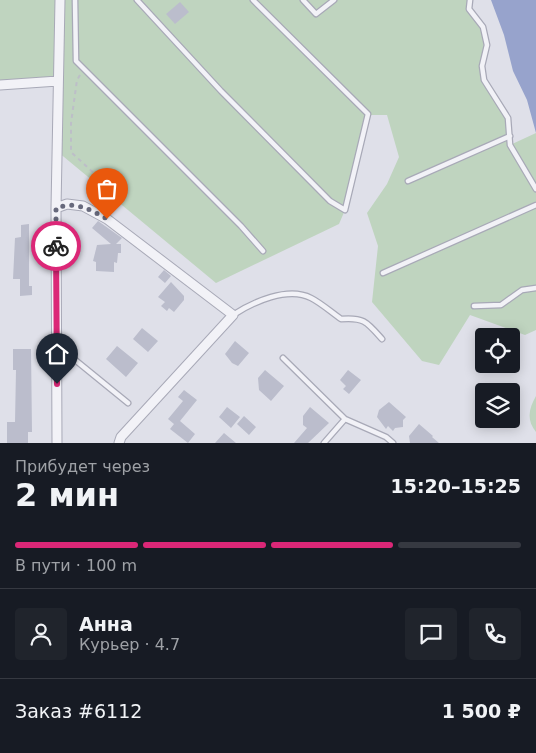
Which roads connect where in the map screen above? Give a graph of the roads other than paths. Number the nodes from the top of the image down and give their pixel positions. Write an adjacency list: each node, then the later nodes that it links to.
1 (60, 0): 8 (street)
2 (75, 0): 15 (lane)
3 (137, 0): 4 (lane)
4 (253, 0)
5 (303, 0): 6 (lane)
6 (334, 0)
7 (470, 0): 10 (lane)
8 (58, 80): 9 (street); 14 (street)
9 (0, 84)
10 (510, 136): 11 (lane); 12 (lane)
11 (408, 181)
12 (536, 190)
13 (536, 206): 16 (lane)
14 (56, 208): 19 (street); 21 (street)
15 (263, 251)
16 (383, 273)
17 (536, 288): 18 (lane)
18 (474, 306)
19 (233, 315): 20 (lane); 26 (street)
20 (382, 339)
21 (56, 346): 23 (lane); 25 (street)
22 (283, 358): 24 (lane)
23 (128, 403)
24 (345, 420): 27 (lane); 28 (lane)
25 (57, 443)
26 (119, 443)
27 (324, 443)
28 (393, 443)

